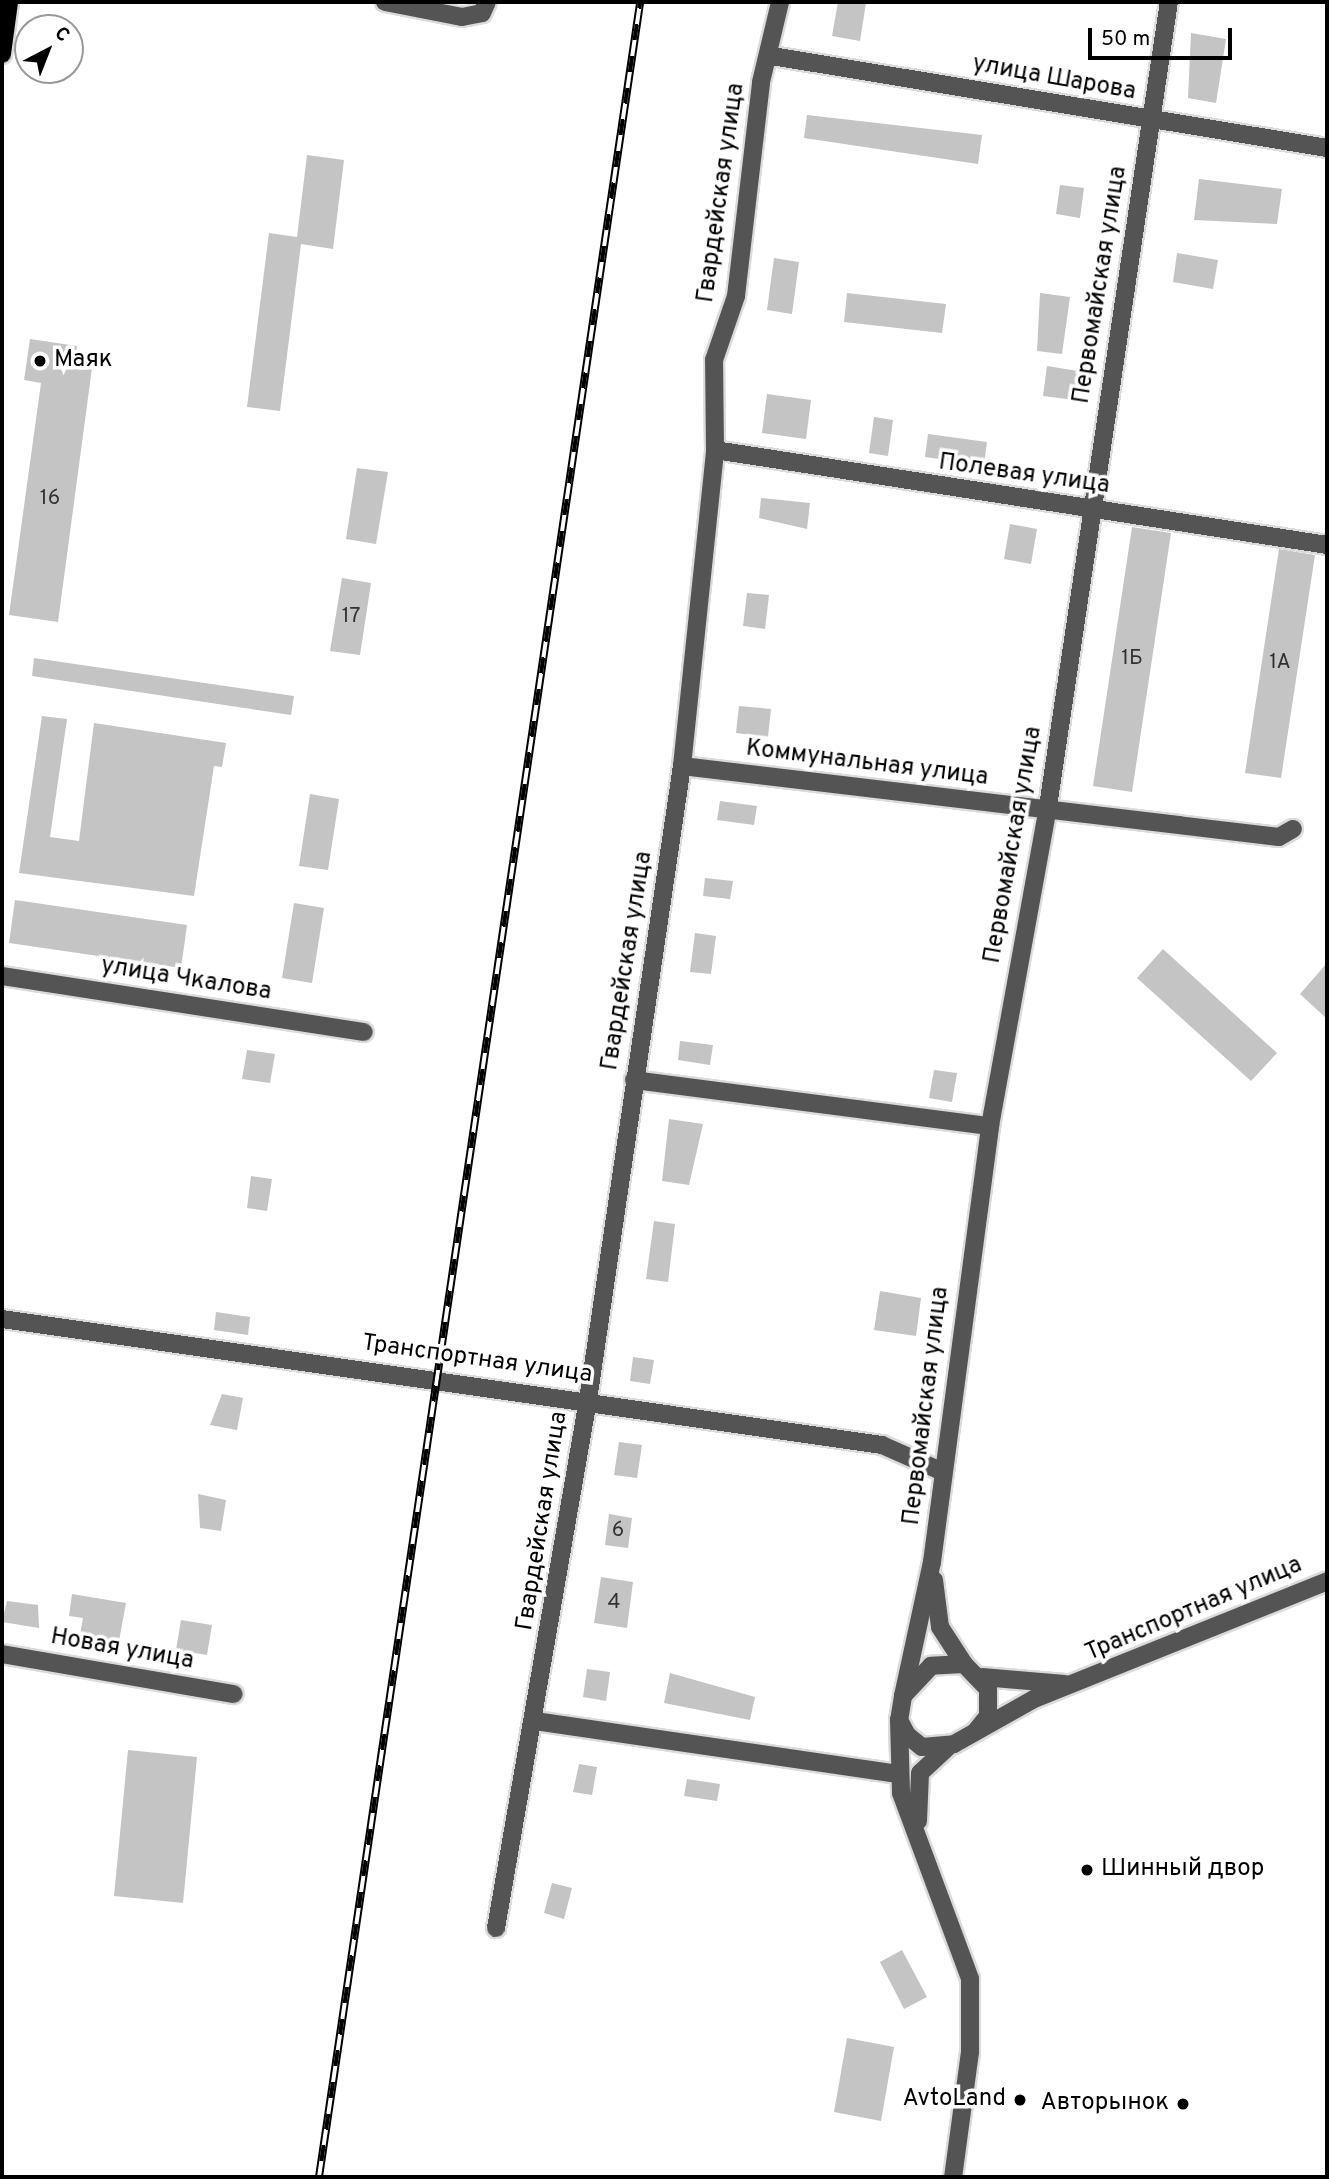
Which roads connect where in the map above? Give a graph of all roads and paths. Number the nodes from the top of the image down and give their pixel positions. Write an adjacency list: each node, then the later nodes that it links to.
1 (9, 2): 6 (main road)
2 (385, 2): 5 (street)
3 (780, 2): 7 (street, Гвардейская улица)
4 (1169, 2): 8 (street, Первомайская улица)
5 (484, 8)
6 (2, 54)
7 (772, 56): 8 (street, улица Шарова); 10 (street, Гвардейская улица)
8 (1151, 121): 9 (street, улица Шарова); 11 (street, Первомайская улица)
9 (1327, 149)
10 (715, 450): 11 (street, Полевая улица); 13 (street, Гвардейская улица)
11 (1092, 510): 12 (street, Полевая улица); 14 (street, Первомайская улица)
12 (1327, 545)
13 (682, 766): 14 (street, Коммунальная улица); 18 (street, Гвардейская улица)
14 (1046, 813): 15 (street, Коммунальная улица); 19 (street, Первомайская улица)
15 (1293, 829)
16 (2, 976): 17 (street, улица Чкалова)
17 (363, 1032)
18 (634, 1080): 19 (street); 21 (street, Гвардейская улица)
19 (990, 1126): 22 (street, Первомайская улица)
20 (2, 1319): 21 (street, Транспортная улица)
21 (588, 1400): 22 (street, Транспортная улица); 32 (street, Гвардейская улица)
22 (941, 1471): 23 (street, Первомайская улица)
23 (932, 1562): 26 (street); 30 (street, Первомайская улица)
24 (1327, 1581): 28 (street, Транспортная улица)
25 (2, 1654): 29 (street, Новая улица)
26 (964, 1664): 27 (street); 30 (street)
27 (982, 1677): 28 (street); 33 (street)
28 (1079, 1684): 33 (street, Транспортная улица)
29 (234, 1694)
30 (903, 1696): 31 (street)
31 (899, 1720): 34 (street); 35 (street)
32 (535, 1721): 35 (street); 37 (street, Гвардейская улица)
33 (976, 1731): 34 (street)
34 (954, 1744): 36 (street)
35 (898, 1774): 36 (street)
36 (929, 1861): 38 (street)
37 (496, 1928)
38 (953, 2177)

